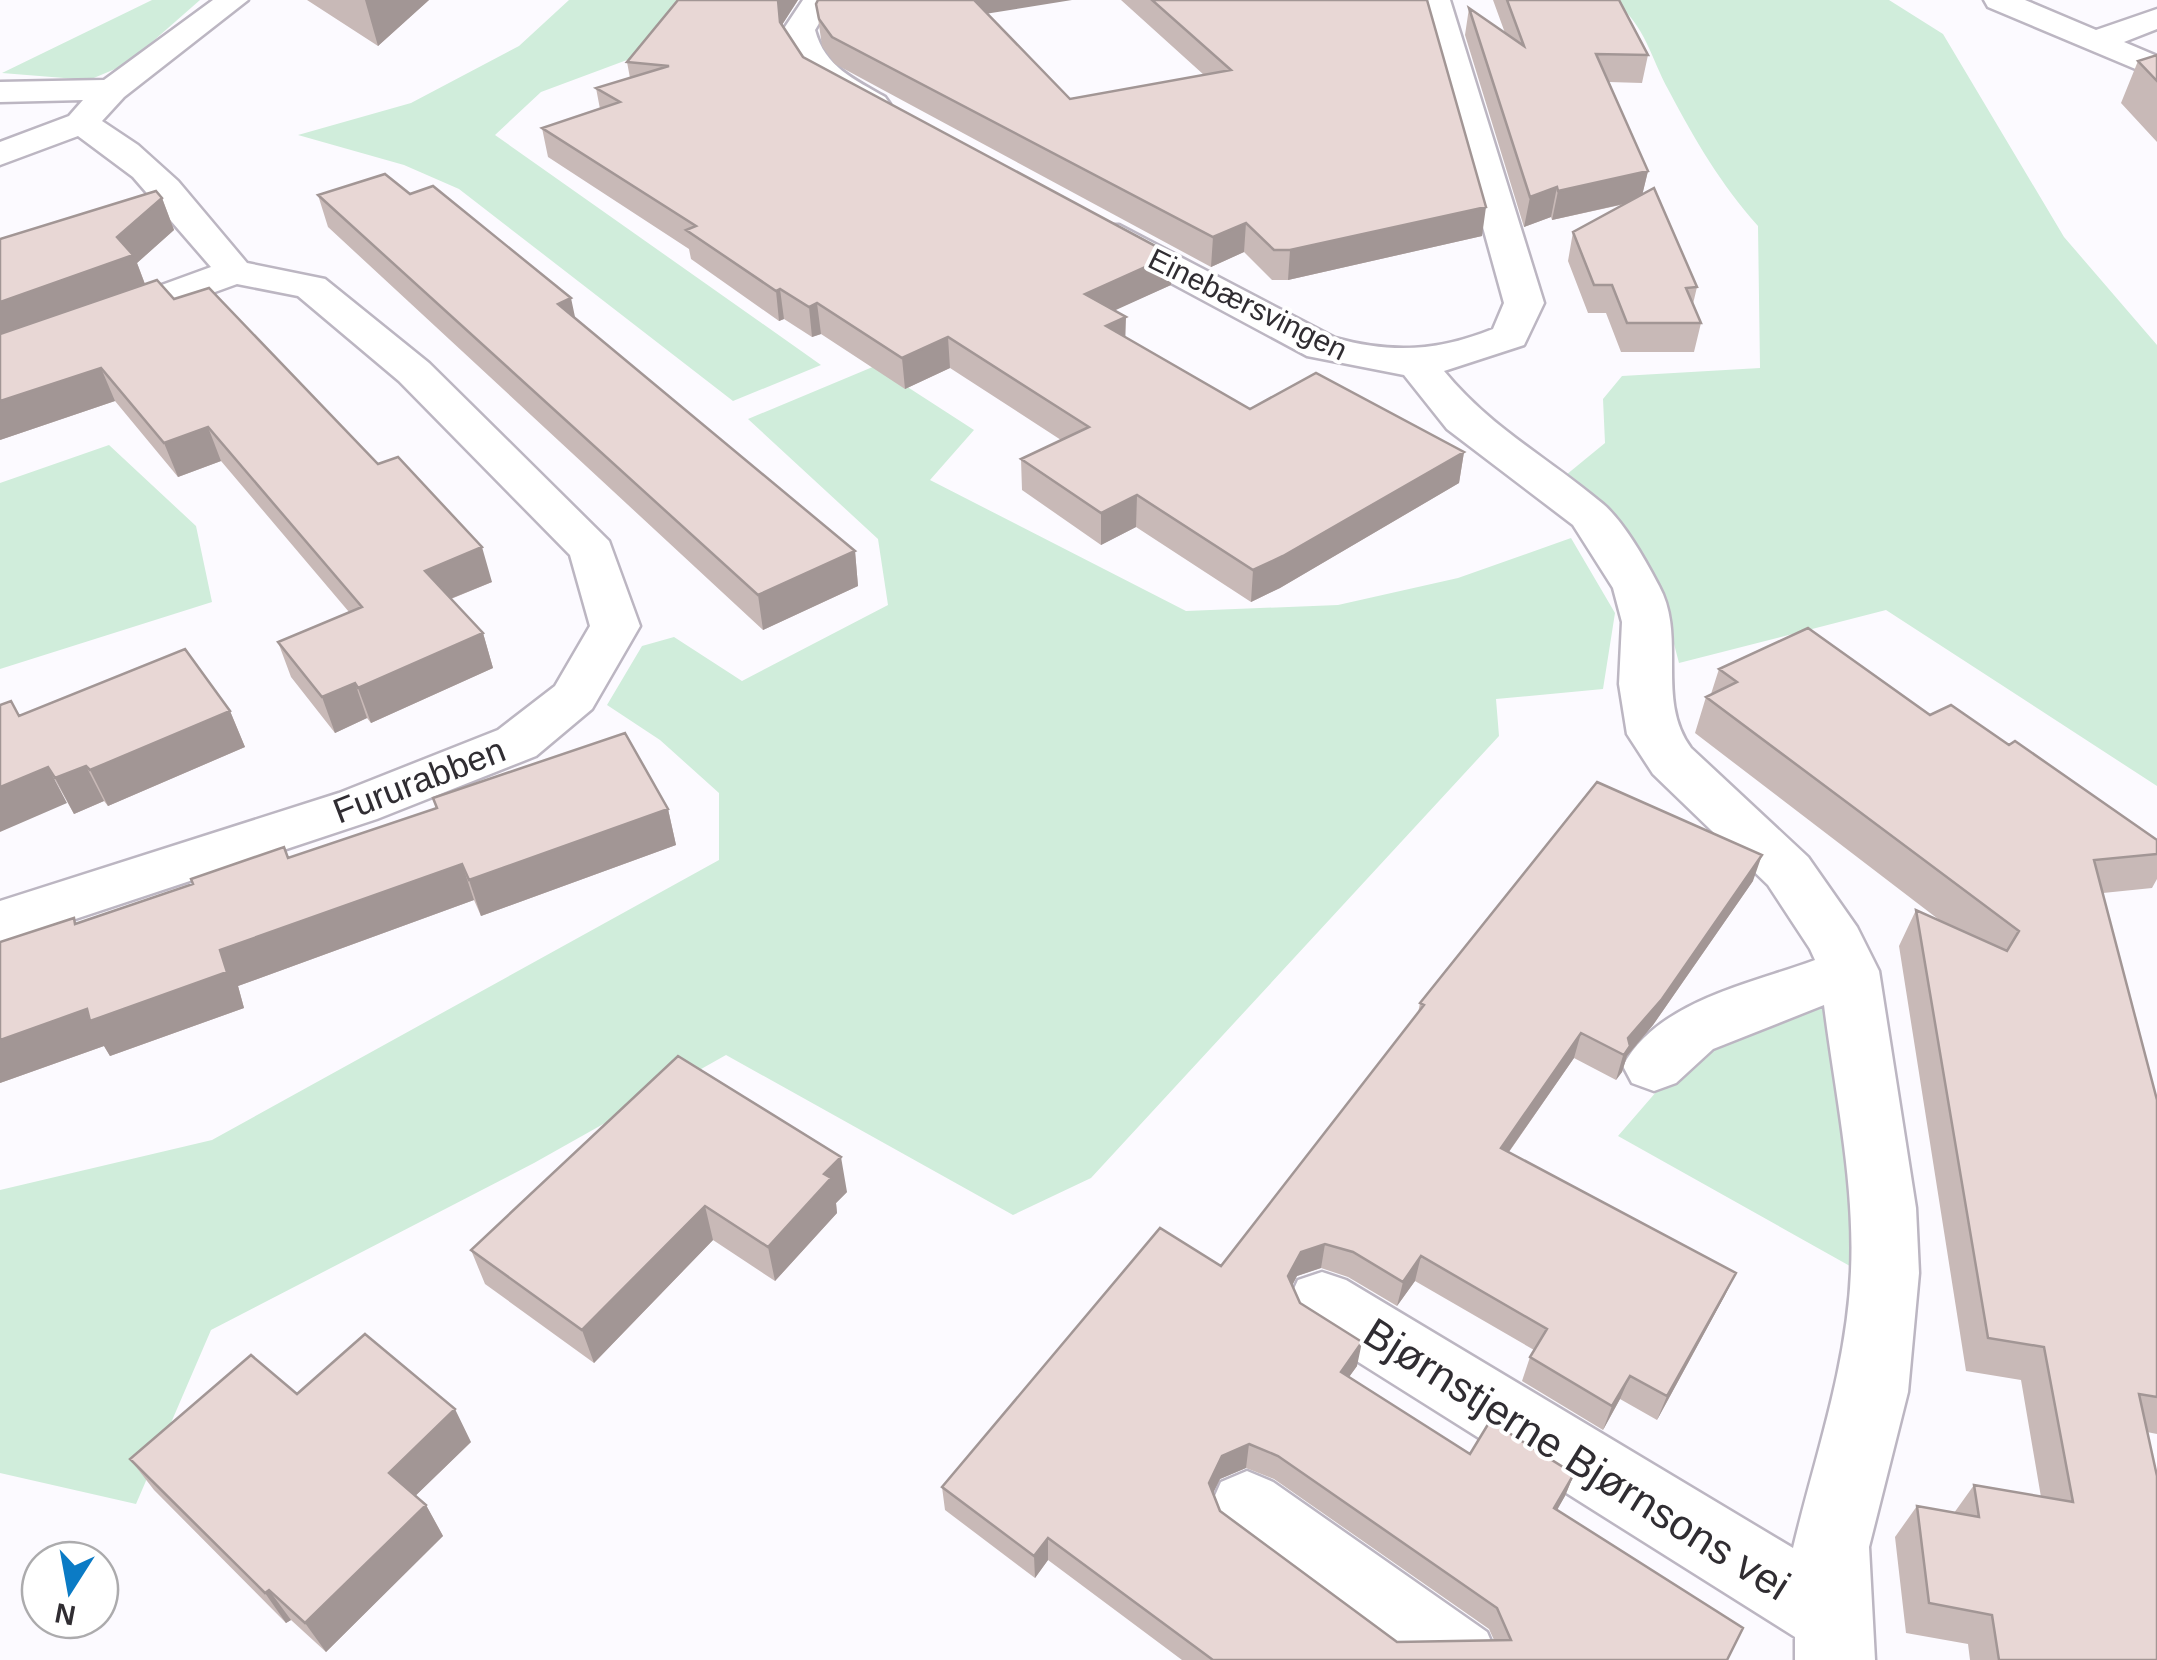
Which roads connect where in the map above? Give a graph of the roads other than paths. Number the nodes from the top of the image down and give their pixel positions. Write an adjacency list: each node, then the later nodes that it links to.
1 (233, 0): 8 (street)
2 (818, 0): 10 (street)
3 (1435, 0): 16 (street, Einebærsvingen)
4 (2007, 1): 6 (street)
5 (2155, 21): 6 (street)
6 (2095, 42): 7 (street)
7 (2157, 68)
8 (112, 90): 9 (street); 11 (street)
9 (0, 92)
10 (906, 122)
11 (82, 123): 12 (street); 14 (street)
12 (0, 154)
13 (1077, 216): 16 (street, Einebærsvingen)
14 (234, 272): 15 (street); 17 (street, Fururabben)
15 (0, 358)
16 (1416, 365): 18 (street, Bjørnstjerne Bjørnsons vei)
17 (0, 924)
18 (1849, 970): 19 (street); 22 (street, Bjørnstjerne Bjørnsons vei)
19 (1654, 1066)
20 (1322, 1302): 22 (street, Bjørnstjerne Bjørnsons vei)
21 (1247, 1507): 23 (street)
22 (1833, 1638)
23 (1459, 1660)

